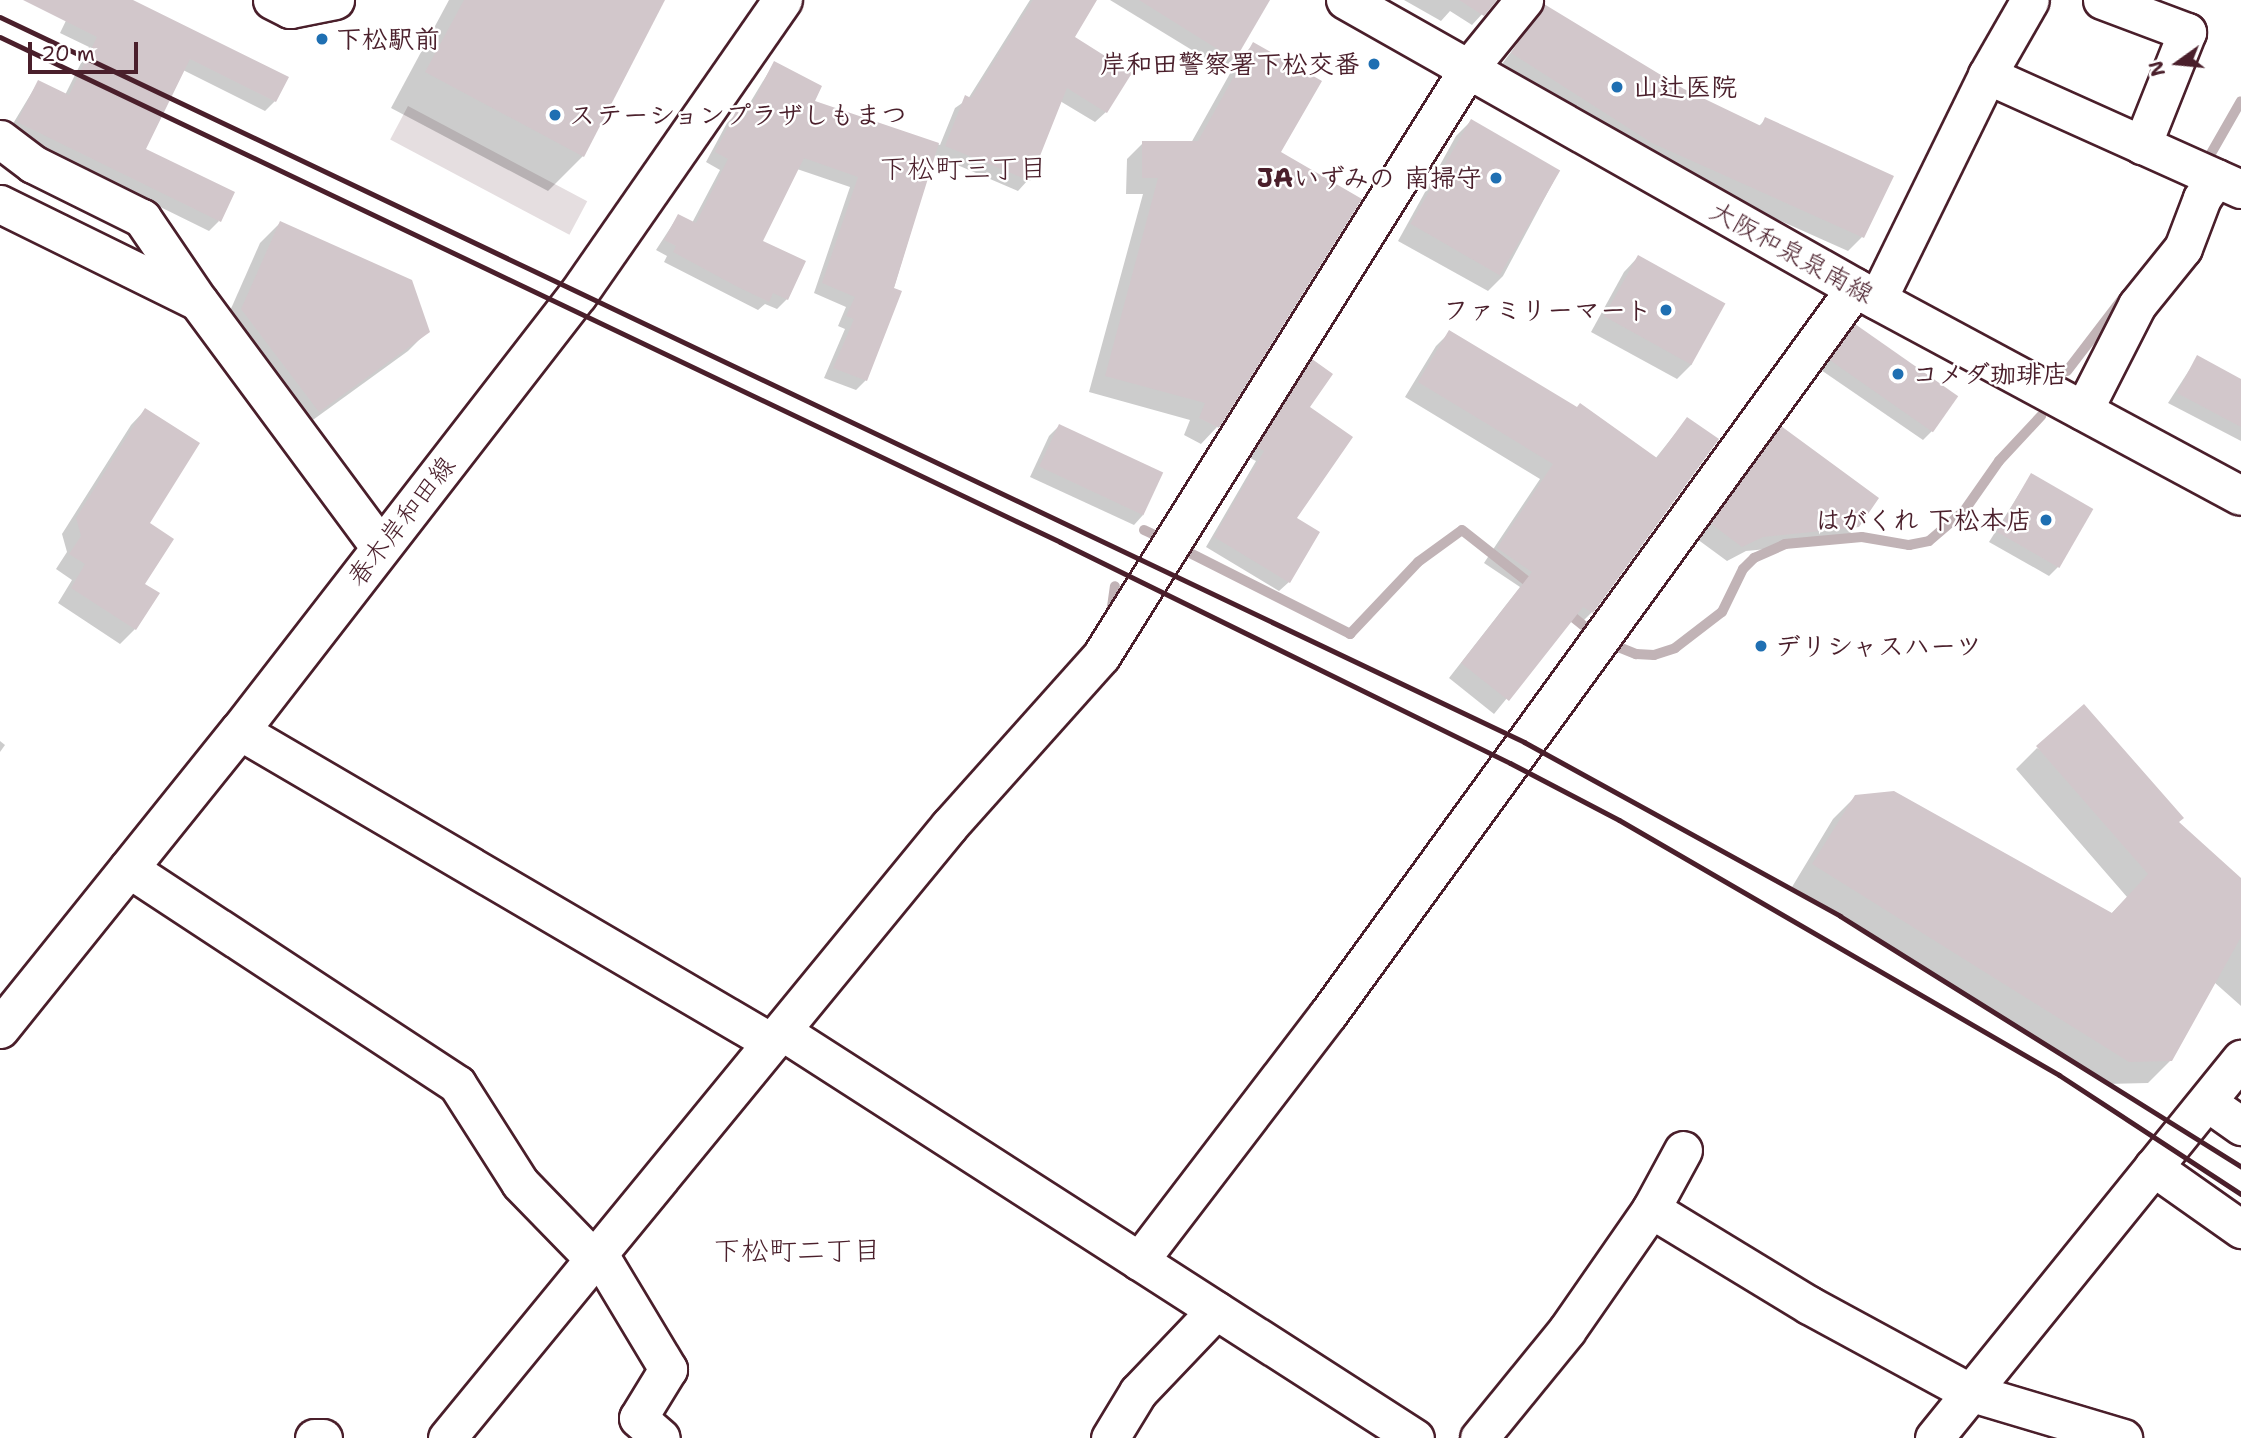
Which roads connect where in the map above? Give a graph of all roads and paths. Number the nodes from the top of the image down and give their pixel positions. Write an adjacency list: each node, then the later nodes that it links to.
1 (272, 0): 2 (street)
2 (335, 0)
3 (783, 0): 21 (main road, 春木岸和田線)
4 (1346, 0): 8 (main road, 大阪和泉泉南線)
5 (1524, 0): 8 (street)
6 (2030, 0): 9 (street)
7 (2102, 0): 11 (street)
8 (1468, 69): 17 (main road, 大阪和泉泉南線); 25 (street)
9 (1987, 75): 11 (street); 17 (street)
10 (0, 139): 12 (street)
11 (2142, 145): 13 (street)
12 (33, 164): 14 (street); 15 (street)
13 (2229, 183): 19 (street)
14 (4, 206): 16 (street)
15 (142, 218): 16 (street); 18 (street)
16 (118, 261): 18 (street)
17 (1866, 294): 19 (main road, 大阪和泉泉南線); 34 (street)
18 (199, 302): 21 (main road)
19 (2082, 411): 20 (main road, 大阪和泉泉南線)
20 (2241, 496)
21 (380, 547): 22 (main road, 春木岸和田線)
22 (240, 731): 23 (main road, 春木岸和田線); 25 (street)
23 (128, 868): 24 (main road, 春木岸和田線); 33 (street)
24 (0, 1029)
25 (777, 1037): 33 (street); 34 (street)
26 (2241, 1059): 27 (street)
27 (2207, 1102): 28 (street); 30 (street)
28 (2241, 1126)
29 (1682, 1150): 31 (street)
30 (2153, 1167): 32 (street); 36 (street)
31 (1650, 1209): 36 (street); 43 (street)
32 (2241, 1229)
33 (594, 1254): 39 (street); 40 (street)
34 (1139, 1261): 35 (street)
35 (1216, 1310): 41 (street); 42 (street)
36 (1969, 1392): 44 (street); 45 (street)
37 (314, 1438): 38 (street)
38 (323, 1438)
39 (447, 1438)
40 (660, 1438)
41 (1110, 1438)
42 (1415, 1438)
43 (1479, 1438)
44 (1934, 1438)
45 (2123, 1438)

